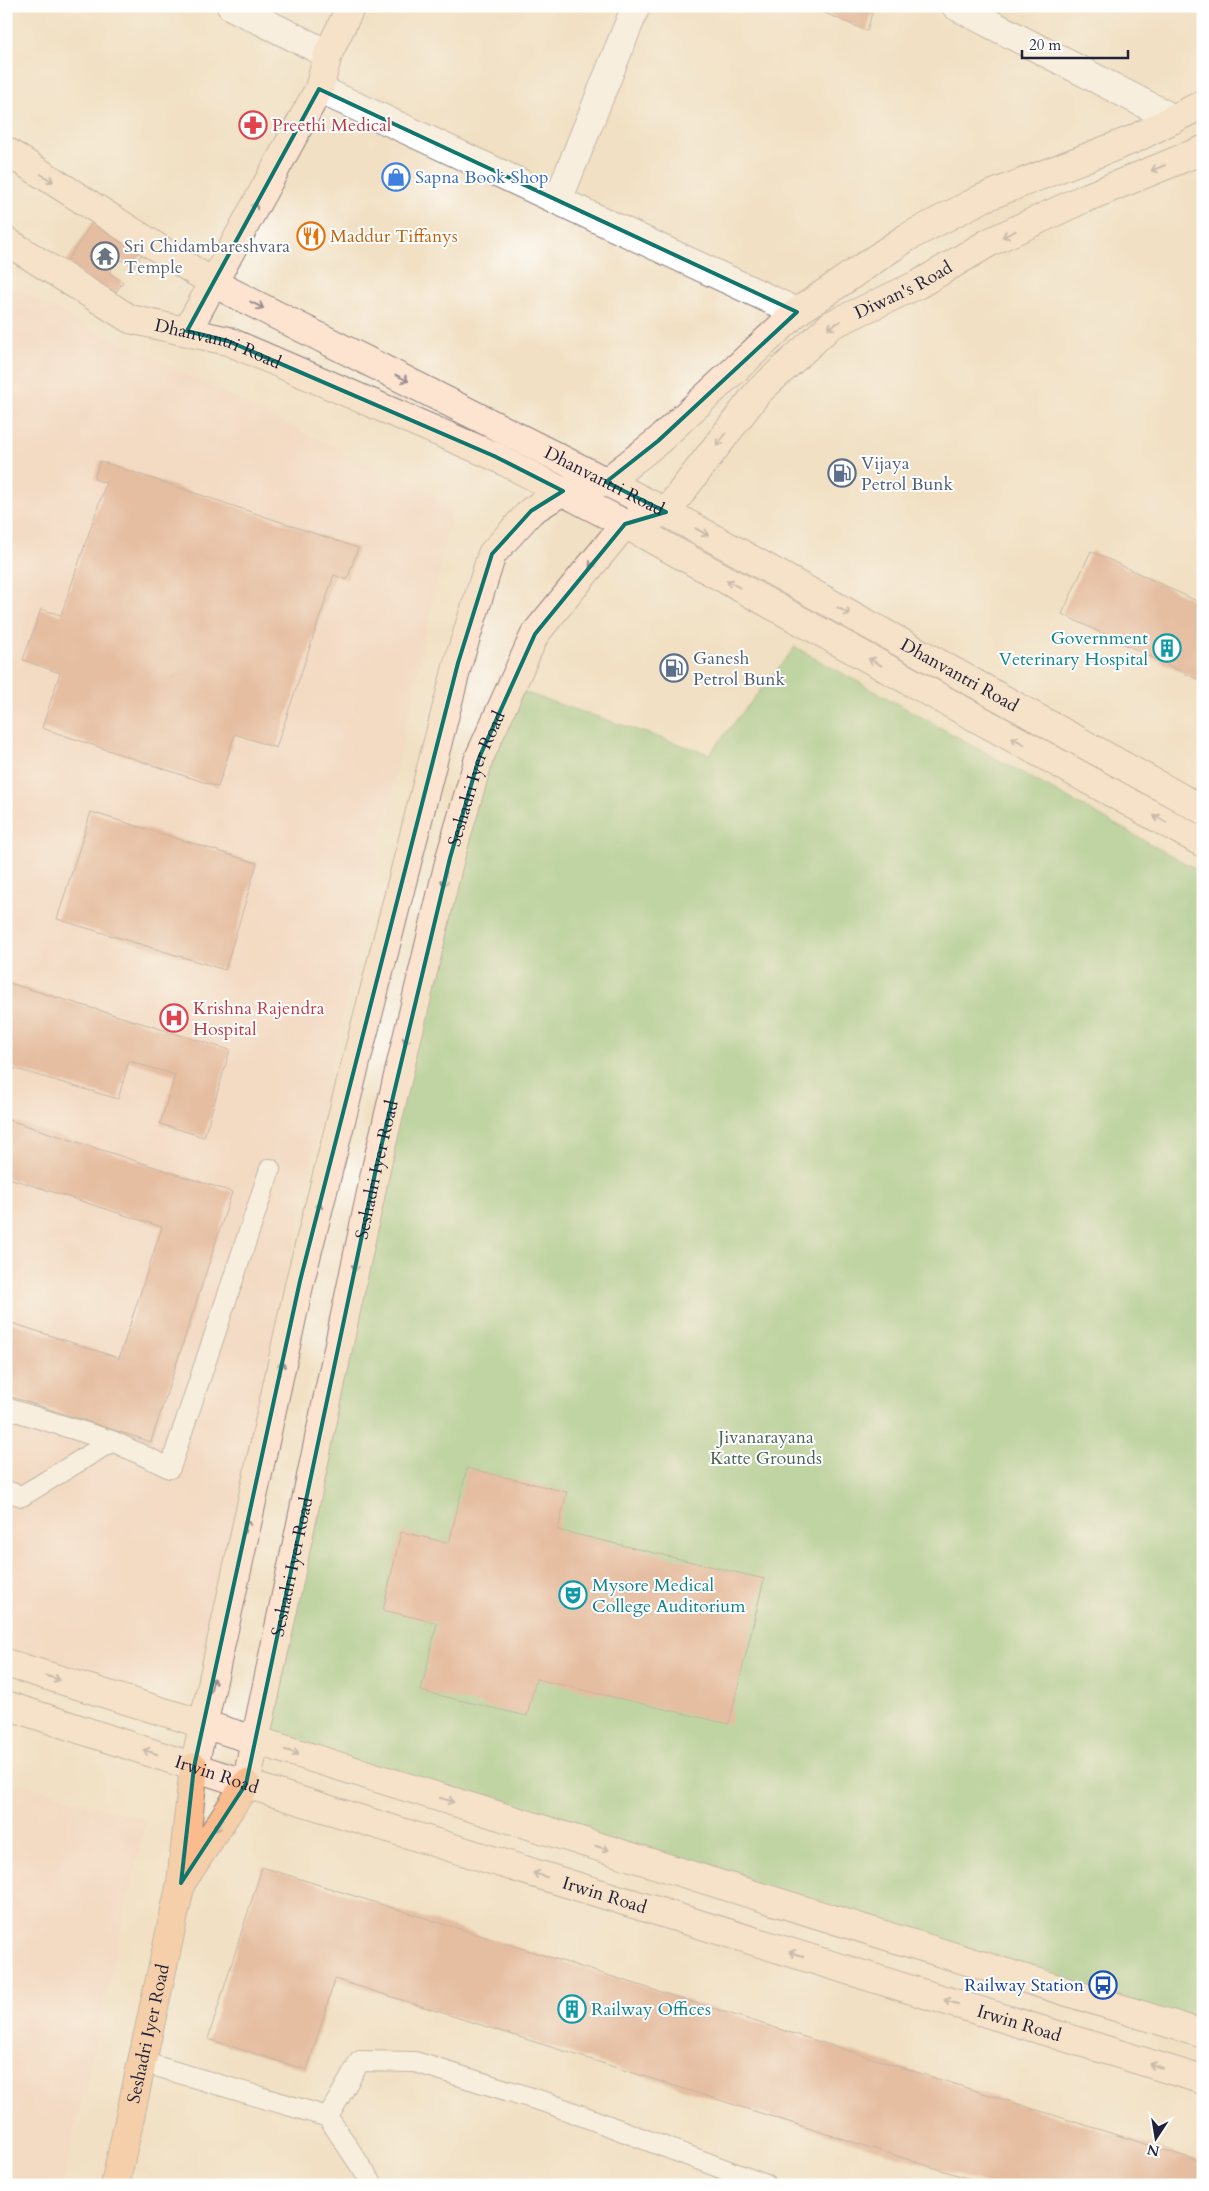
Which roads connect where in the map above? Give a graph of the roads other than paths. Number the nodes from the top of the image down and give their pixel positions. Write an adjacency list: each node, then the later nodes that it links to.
1 (231, 6): 5 (street)
2 (351, 6): 5 (street)
3 (636, 6): 11 (street)
4 (956, 6): 8 (street)
5 (328, 54): 6 (street)
6 (319, 89): 11 (street); 13 (street, one-way to 6)
7 (1203, 104): 8 (street)
8 (1174, 119): 14 (street)
9 (1203, 150): 18 (street, Diwan's Road, one-way to 18)
10 (6, 151): 13 (street, Dhanvantri Road, one-way to 13)
11 (558, 200): 14 (street)
12 (6, 241): 15 (street, Dhanvantri Road)
13 (213, 283): 15 (street); 16 (street, Dhanvantri Road, one-way to 16)
14 (796, 312): 16 (street)
15 (187, 331): 17 (street, Dhanvantri Road)
16 (606, 482): 17 (street); 18 (street, Dhanvantri Road)
17 (563, 491): 19 (street, Dhanvantri Road); 28 (street, one-way to 17)
18 (666, 512): 19 (street); 20 (street, Dhanvantri Road, one-way to 20)
19 (625, 524): 21 (street, Dhanvantri Road, one-way to 19); 29 (street, Seshadri Iyer Road, one-way to 29)
20 (1203, 810)
21 (1203, 843)
22 (270, 1168): 24 (lane)
23 (6, 1408): 24 (lane)
24 (112, 1441): 25 (lane)
25 (6, 1491)
26 (6, 1663): 28 (street, one-way to 28)
27 (6, 1705): 30 (street, Irwin Road, one-way to 27)
28 (204, 1725): 29 (street); 30 (street)
29 (255, 1740): 31 (street, Seshadri Iyer Road); 33 (street, one-way to 33)
30 (194, 1767): 31 (street, Irwin Road); 32 (main road, Seshadri Iyer Road)
31 (246, 1784): 32 (main road, Seshadri Iyer Road, one-way to 32); 35 (street, Irwin Road, one-way to 31)
32 (181, 1883): 34 (main road, Seshadri Iyer Road)
33 (1203, 2034)
34 (142, 2062): 36 (lane); 37 (main road, Seshadri Iyer Road)
35 (1203, 2080)
36 (328, 2117): 38 (lane); 39 (lane)
37 (115, 2185)
38 (373, 2185)
39 (766, 2185)

